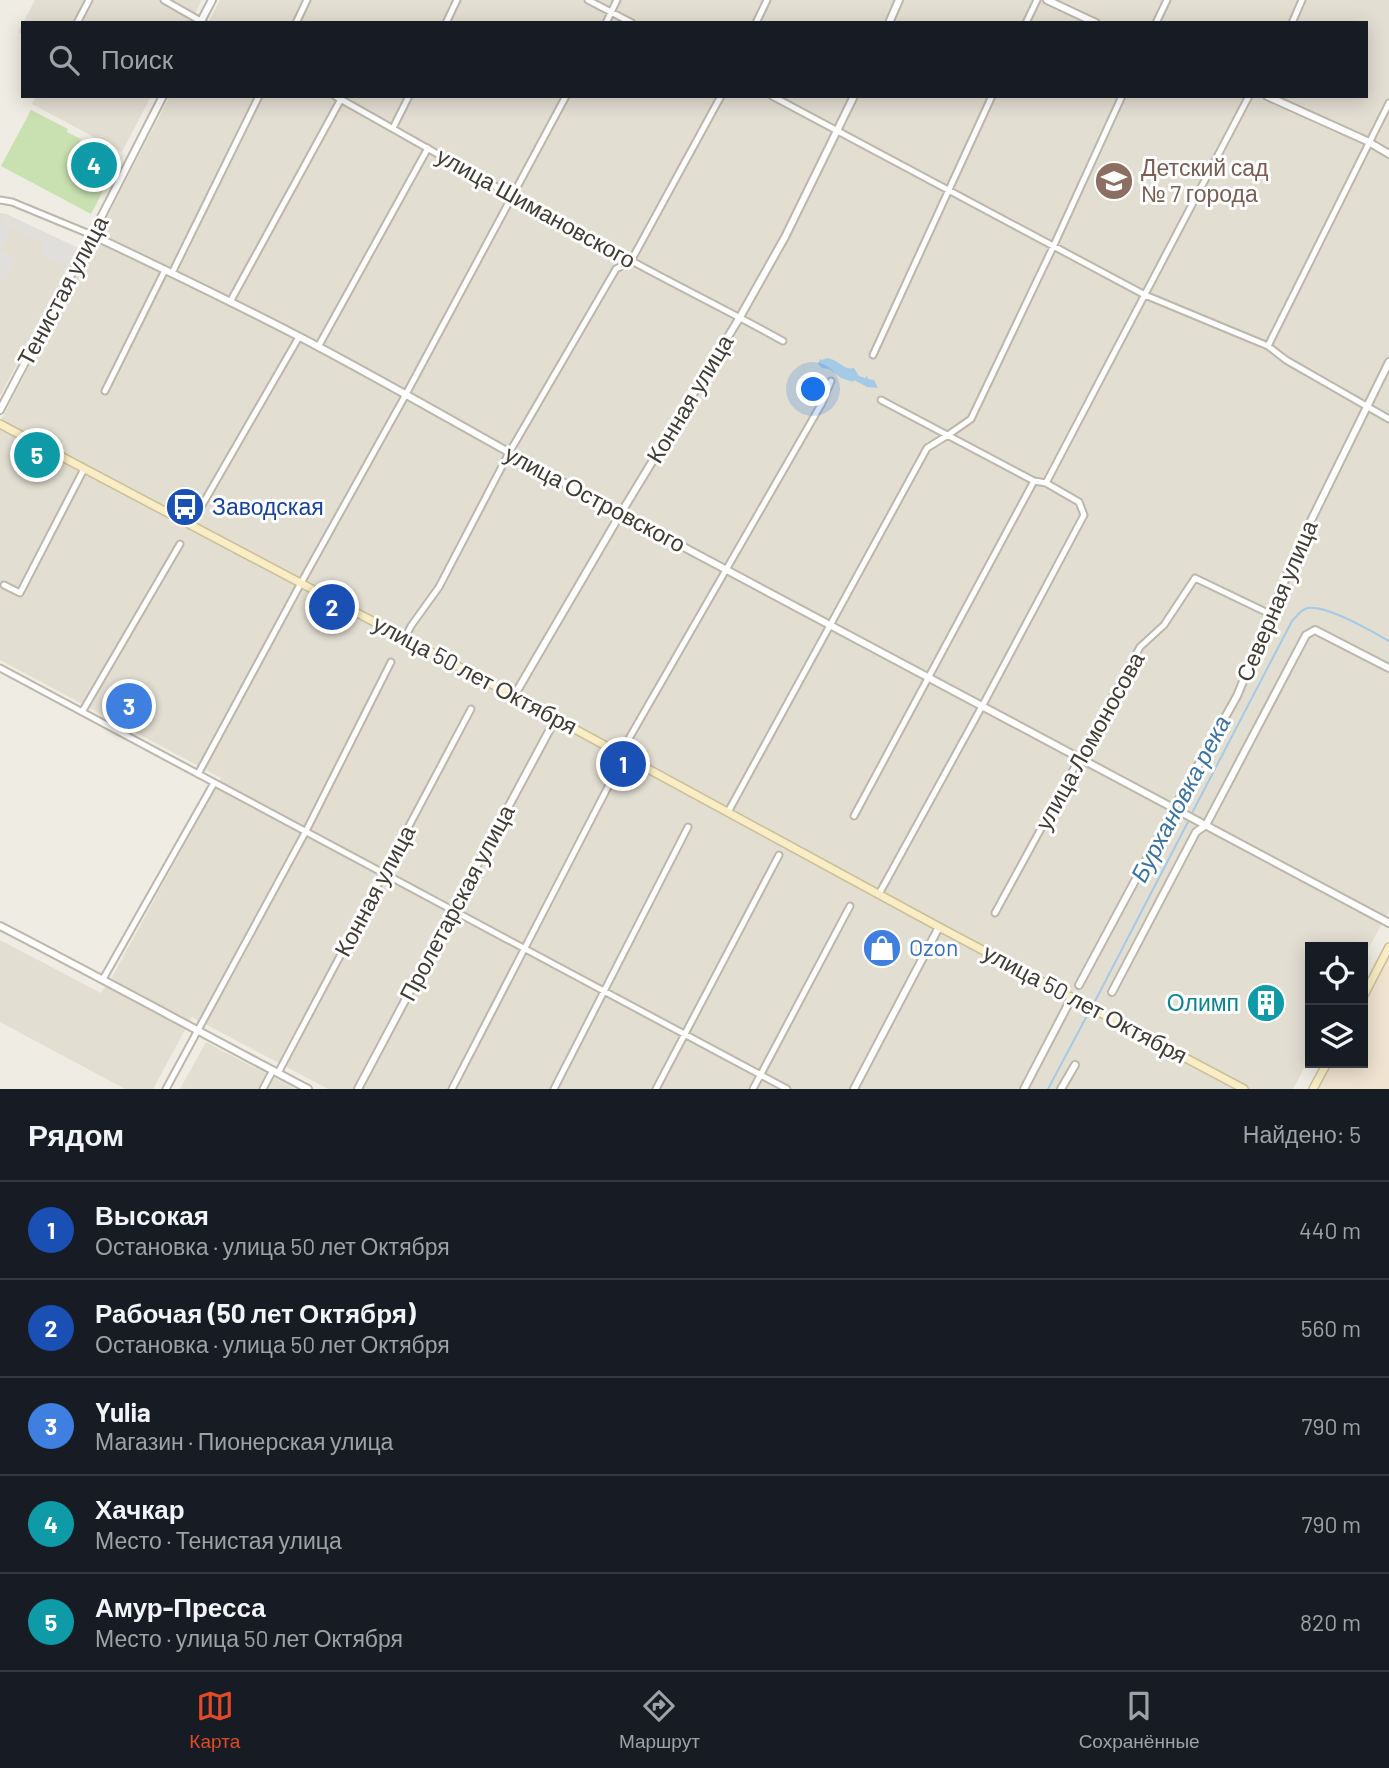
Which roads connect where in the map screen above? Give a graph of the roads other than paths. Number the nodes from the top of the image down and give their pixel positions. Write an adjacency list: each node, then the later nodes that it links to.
1 (89, 0): 15 (street)
2 (164, 0): 16 (street)
3 (212, 0): 17 (street)
4 (307, 0): 18 (street)
5 (457, 0): 19 (street)
6 (588, 0): 14 (street)
7 (617, 0): 14 (street)
8 (767, 0): 22 (street)
9 (900, 0): 23 (street)
10 (1037, 0): 24 (street)
11 (1047, 0): 25 (street)
12 (1167, 0): 26 (street)
13 (1302, 0): 27 (street)
14 (611, 12): 20 (street); 21 (street)
15 (78, 21)
16 (200, 21)
17 (202, 21)
18 (297, 21)
19 (447, 21)
20 (607, 21)
21 (628, 21)
22 (757, 21)
23 (890, 21)
24 (1027, 21)
25 (1092, 21)
26 (1158, 21)
27 (1293, 21)
28 (162, 98): 49 (street, Тенистая улица)
29 (258, 98): 52 (street)
30 (338, 98): 41 (street, улица Шимановского); 54 (street)
31 (408, 98): 41 (street)
32 (565, 98): 47 (street)
33 (720, 98): 51 (street)
34 (776, 98): 42 (street)
35 (853, 98): 42 (street, Конная улица)
36 (991, 98): 46 (street)
37 (1121, 98): 50 (street)
38 (1248, 98): 53 (street)
39 (1271, 98): 43 (street)
40 (1389, 103): 43 (street)
41 (393, 128): 44 (street, улица Шимановского)
42 (838, 131): 46 (street); 55 (street, Конная улица)
43 (1368, 142): 45 (street); 58 (street)
44 (428, 148): 47 (street, улица Шимановского); 59 (street)
45 (1389, 154)
46 (949, 189): 50 (street); 60 (street)
47 (512, 197): 51 (street, улица Шимановского); 64 (street)
48 (0, 200): 49 (street, улица Островского)
49 (92, 235): 52 (street, улица Островского); 67 (street, Тенистая улица)
50 (1054, 245): 53 (street); 70 (street)
51 (631, 261): 55 (street, улица Шимановского); 71 (street)
52 (168, 271): 54 (street, улица Островского); 63 (street)
53 (1145, 295): 58 (street); 74 (street)
54 (230, 302): 56 (street, улица Островского)
55 (740, 317): 57 (street, улица Шимановского); 76 (street, Конная улица)
56 (299, 337): 59 (street, улица Островского); 75 (street)
57 (783, 341)
58 (1268, 346): 66 (street)
59 (318, 347): 64 (street, улица Островского)
60 (873, 355)
61 (1389, 362): 66 (street, Северная улица)
62 (831, 381): 78 (street)
63 (105, 391)
64 (405, 396): 71 (street, улица Островского); 79 (street)
65 (881, 400): 70 (street)
66 (1367, 406): 68 (street); 81 (street, Северная улица)
67 (0, 410)
68 (1389, 419)
69 (0, 424): 72 (main road, улица 50 лет Октября)
70 (948, 435): 73 (street); 82 (street)
71 (509, 453): 76 (street, улица Островского); 83 (street)
72 (84, 469): 79 (main road, улица 50 лет Октября); 80 (street)
73 (1034, 481): 74 (street); 87 (street)
74 (1046, 483): 89 (street)
75 (201, 507)
76 (621, 513): 78 (street, улица Островского); 88 (street, Конная улица)
77 (180, 544): 91 (street)
78 (726, 569): 82 (street, улица Островского); 93 (street)
79 (300, 583): 83 (main road, улица 50 лет Октября); 95 (street)
80 (4, 585)
81 (1272, 615): 94 (street, улица Ломоносова); 98 (street, Северная улица)
82 (830, 626): 87 (street, улица Островского); 99 (street)
83 (405, 638): 88 (main road, улица 50 лет Октября)
84 (391, 662): 103 (street)
85 (0, 668): 91 (street)
86 (1389, 668): 101 (street)
87 (929, 678): 89 (street, улица Островского); 100 (street)
88 (514, 696): 92 (main road, улица 50 лет Октября)
89 (983, 706): 94 (street, улица Островского); 106 (street)
90 (471, 709): 105 (street, Конная улица)
91 (82, 712): 95 (street)
92 (556, 718): 99 (main road, улица 50 лет Октября); 108 (street, Пролетарская улица)
93 (627, 742)
94 (1080, 758): 98 (street, улица Островского); 109 (street, улица Ломоносова)
95 (198, 774): 97 (street)
96 (611, 781): 114 (street)
97 (214, 783): 103 (street); 115 (street)
98 (1174, 808): 101 (street, улица Островского); 116 (street, Северная улица)
99 (728, 812): 106 (main road, улица 50 лет Октября)
100 (854, 816)
101 (1203, 824): 110 (street, улица Островского); 119 (street)
102 (688, 827): 118 (street)
103 (306, 831): 105 (street); 121 (street)
104 (779, 855): 122 (street)
105 (384, 873): 108 (street); 125 (street, Конная улица)
106 (879, 894): 112 (main road, улица 50 лет Октября)
107 (850, 906): 126 (street)
108 (453, 910): 114 (street); 130 (street, Пролетарская улица)
109 (995, 913)
110 (1389, 923)
111 (0, 926): 115 (street)
112 (939, 927): 120 (main road, улица 50 лет Октября); 136 (street)
113 (1389, 947): 117 (main road)
114 (525, 949): 118 (street); 131 (street)
115 (103, 979): 121 (street)
116 (1079, 985)
117 (1368, 987)
118 (604, 991): 122 (street); 132 (street)
119 (1112, 992)
120 (1072, 997): 137 (street); 139 (main road, улица 50 лет Октября)
121 (197, 1031): 125 (street); 127 (street)
122 (684, 1034): 126 (street); 133 (street)
123 (1075, 1065): 138 (street)
124 (1324, 1068): 140 (main road)
125 (275, 1072): 128 (street, Конная улица); 129 (street)
126 (760, 1074): 134 (street); 135 (street)
127 (166, 1089)
128 (263, 1089)
129 (308, 1089)
130 (359, 1089)
131 (452, 1089)
132 (554, 1089)
133 (656, 1089)
134 (753, 1089)
135 (787, 1089)
136 (854, 1089)
137 (1024, 1089)
138 (1061, 1089)
139 (1244, 1089)
140 (1313, 1089)

